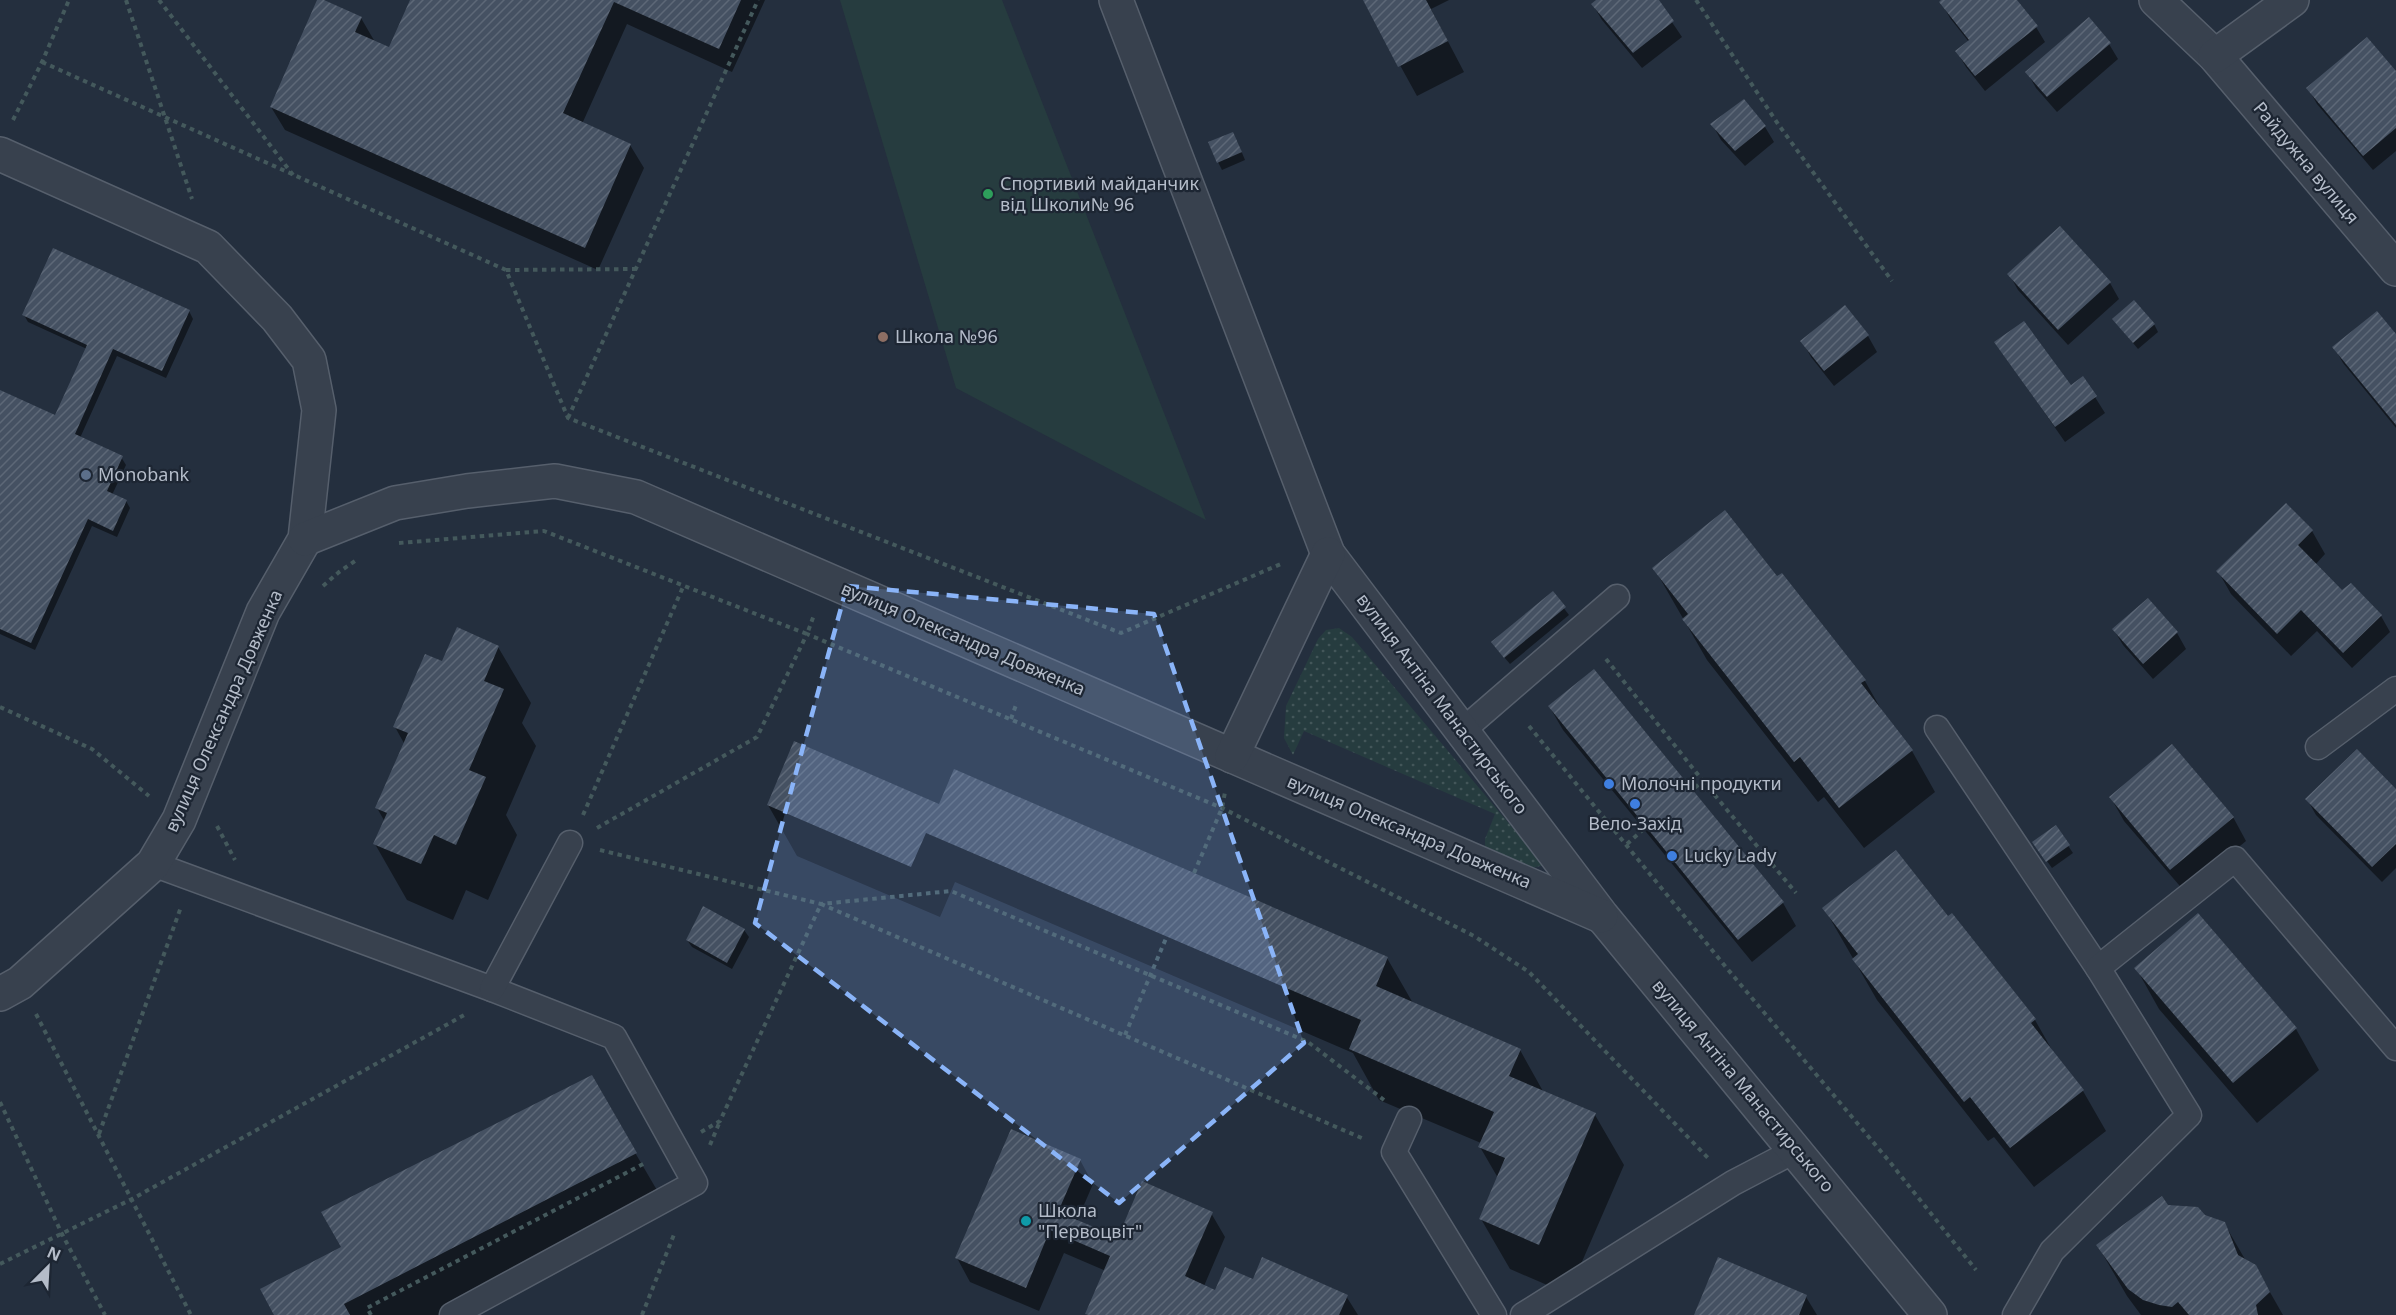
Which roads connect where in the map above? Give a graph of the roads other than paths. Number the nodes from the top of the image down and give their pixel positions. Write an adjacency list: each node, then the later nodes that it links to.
1 (1116, 0): 8 (street, вулиця Антіна Манастирського)
2 (2156, 0): 4 (street, Райдужна вулиця)
3 (2292, 0): 4 (street)
4 (2215, 56): 6 (street, Райдужна вулиця)
5 (5, 139): 7 (street, вулиця Олександра Довженка)
6 (2396, 269)
7 (305, 539): 14 (street, вулиця Олександра Довженка); 16 (street, вулиця Олександра Довженка)
8 (1328, 554): 12 (street, вулиця Антіна Манастирського); 14 (street)
9 (1617, 597): 12 (lane)
10 (2396, 688): 13 (lane)
11 (1937, 728): 18 (lane)
12 (1462, 731): 17 (street, вулиця Антіна Манастирського)
13 (2318, 747)
14 (1232, 756): 17 (street, вулиця Олександра Довженка)
15 (570, 843): 19 (lane)
16 (153, 864): 19 (lane); 20 (street, вулиця Олександра Довженка)
17 (1602, 916): 23 (street, вулиця Антіна Манастирського)
18 (2098, 968): 21 (lane); 28 (lane)
19 (492, 989): 24 (lane)
20 (0, 994)
21 (2396, 1048)
22 (1409, 1119): 25 (lane)
23 (1796, 1150): 26 (lane); 27 (street, вулиця Антіна Манастирського)
24 (452, 1315)
25 (1494, 1315)
26 (1523, 1315)
27 (1930, 1315)
28 (2015, 1315)

